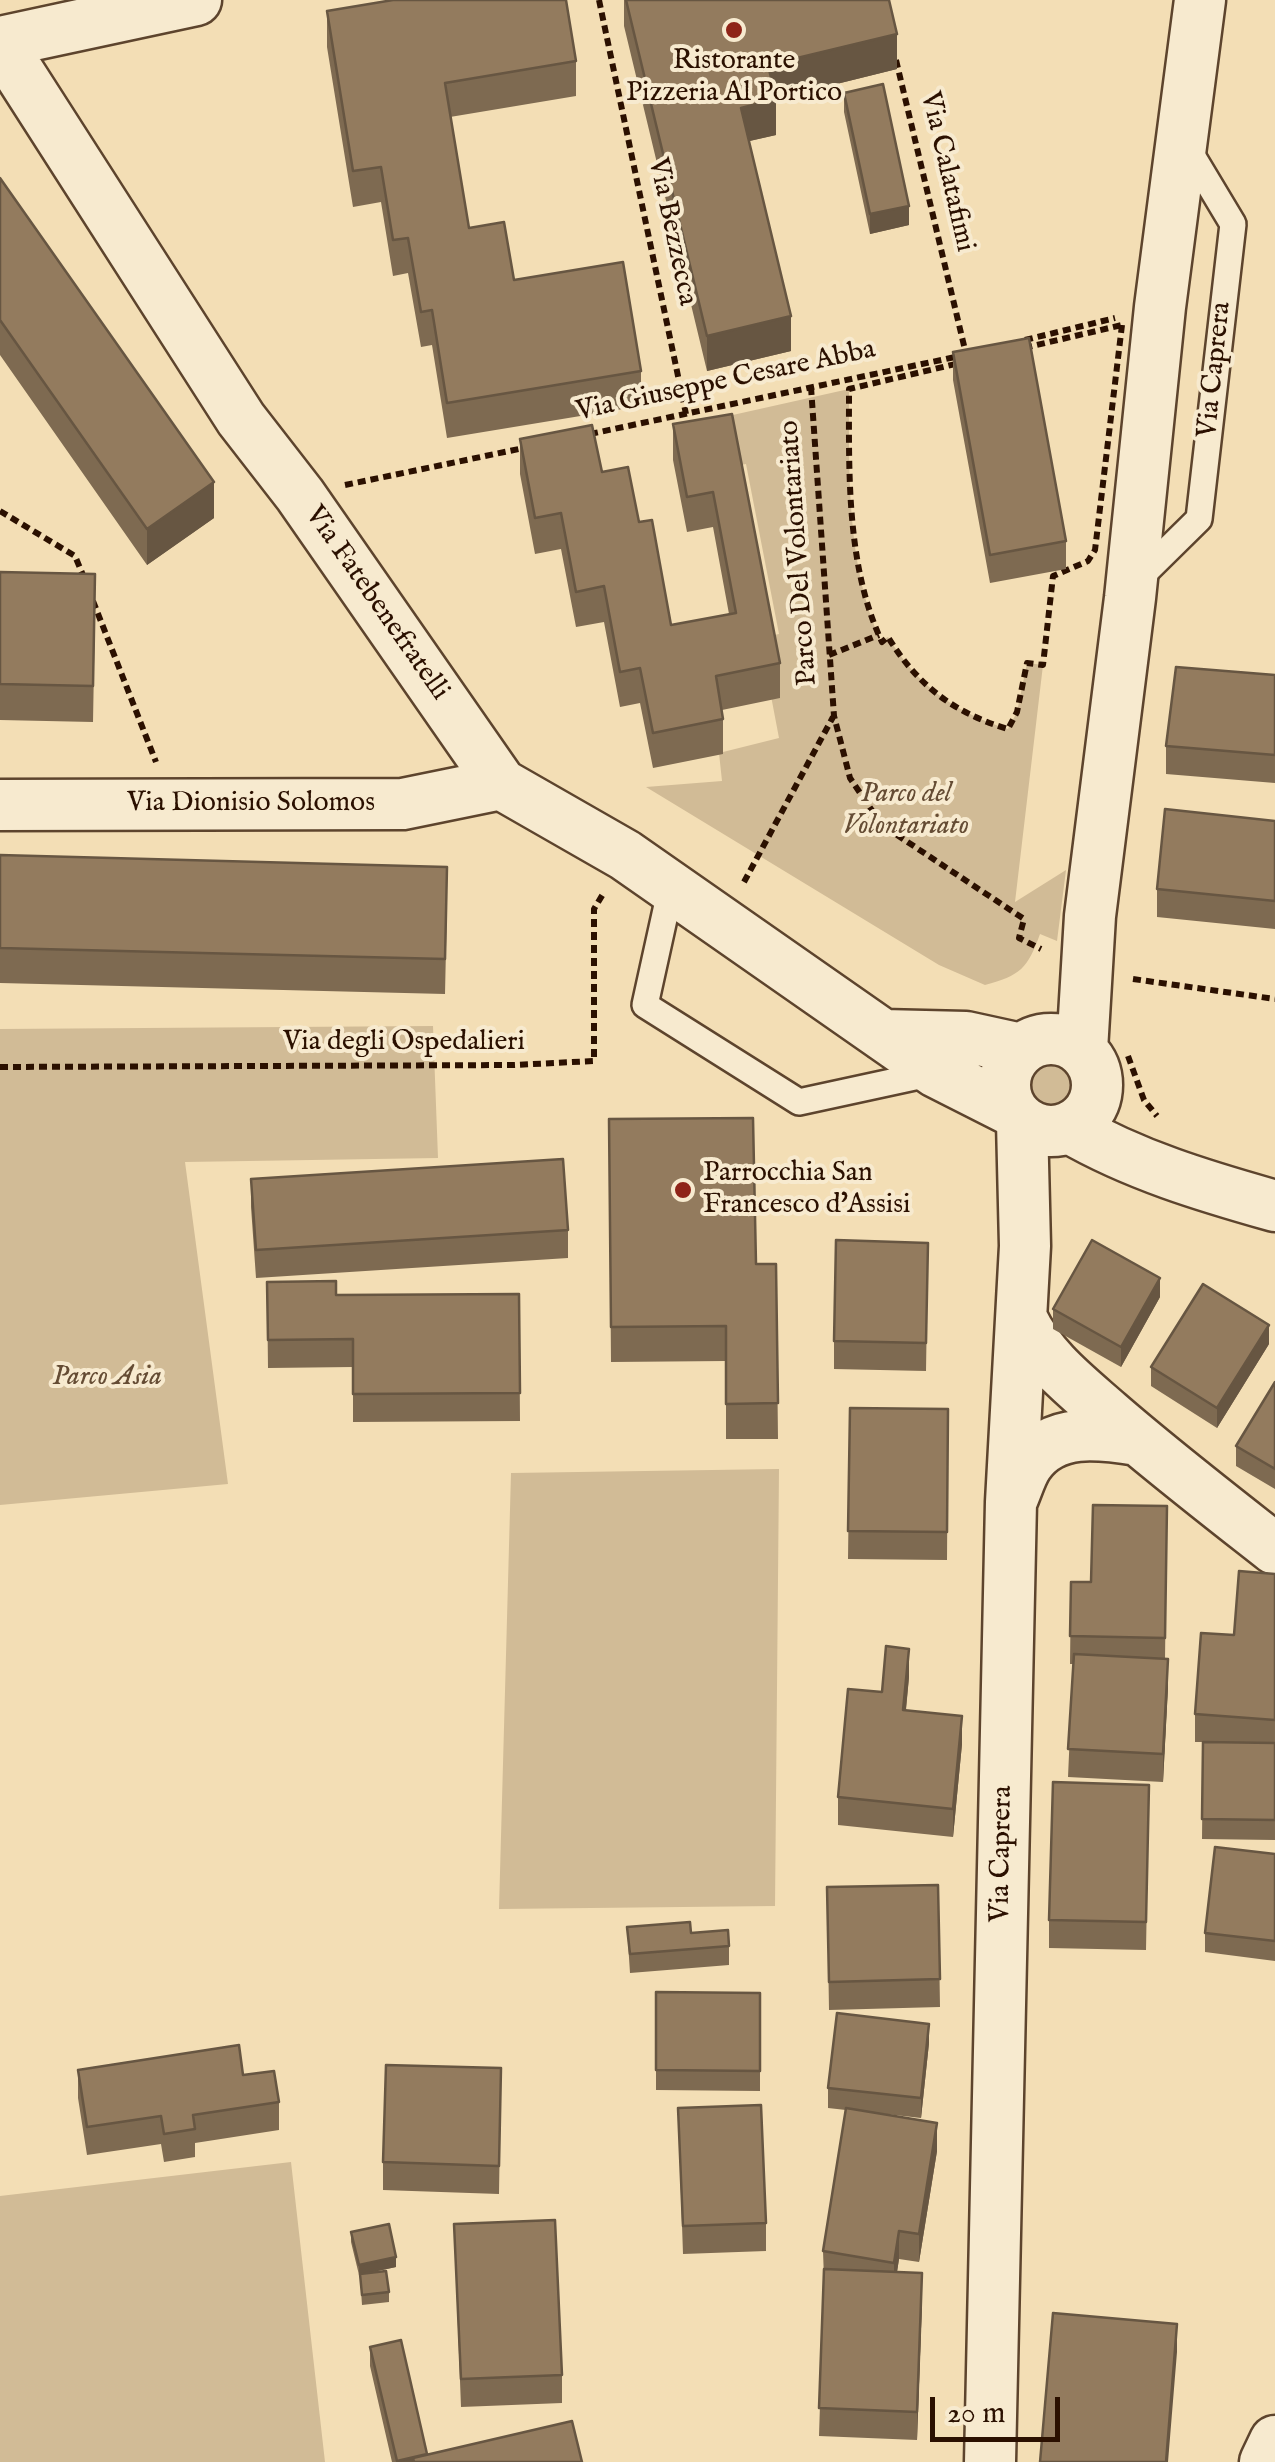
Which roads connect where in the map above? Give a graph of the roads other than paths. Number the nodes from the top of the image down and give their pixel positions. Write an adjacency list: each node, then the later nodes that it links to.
1 (196, 0): 3 (street)
2 (1205, 4): 4 (street)
3 (0, 43): 6 (street, Via Fatebenefratelli)
4 (1183, 140): 5 (street); 5 (lane, Via Caprera)
5 (1131, 585): 10 (street)
6 (501, 784): 7 (street, Via Dionisio Solomos); 8 (street, Via Fatebenefratelli)
7 (0, 805)
8 (671, 888): 9 (street, Via Fatebenefratelli); 11 (lane)
9 (883, 1036): 10 (street); 11 (street, Via Fatebenefratelli)
10 (1072, 1052): 12 (street); 12 (street, Via Caprera); 13 (street)
11 (936, 1072): 12 (street, Via Fatebenefratelli)
12 (1037, 1123): 13 (street, Via Fatebenefratelli); 15 (street, Via Caprera)
13 (1197, 1183): 14 (street, Via Fatebenefratelli)
14 (1275, 1206)
15 (1022, 1319): 16 (street); 17 (street, Via Caprera)
16 (1138, 1440): 17 (street); 18 (street)
17 (1011, 1502): 20 (street, Via Caprera)
18 (1275, 1549)
19 (1275, 2441): 21 (street)
20 (990, 2462)
21 (1265, 2462)

